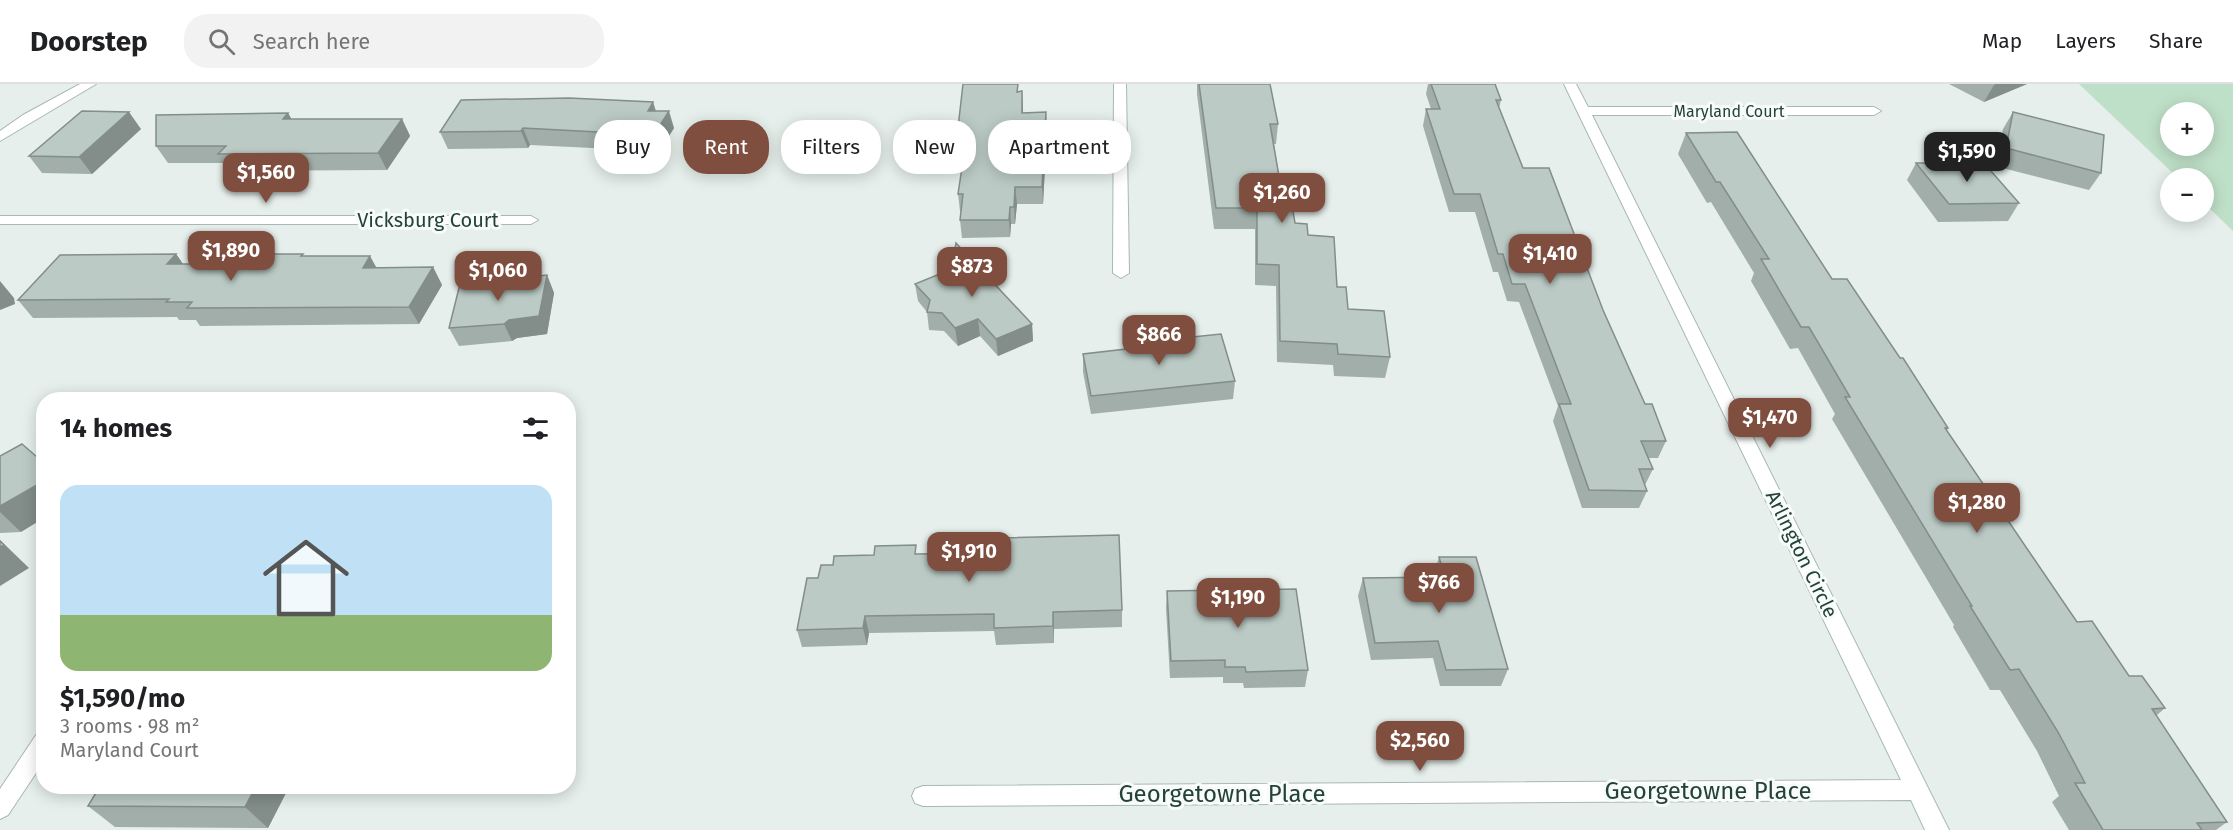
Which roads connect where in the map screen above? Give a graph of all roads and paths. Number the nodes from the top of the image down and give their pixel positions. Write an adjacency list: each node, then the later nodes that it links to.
1 (90, 84): 6 (street)
2 (1120, 84): 9 (street)
3 (1570, 84): 4 (street, Arlington Circle)
4 (1583, 111): 5 (street, Maryland Court); 11 (street, Arlington Circle)
5 (1874, 111)
6 (0, 137)
7 (0, 220): 8 (street, Vicksburg Court)
8 (531, 220)
9 (1121, 273)
10 (36, 754): 13 (street)
11 (1918, 790): 12 (street, Georgetowne Place); 14 (street, Arlington Circle)
12 (922, 795)
13 (0, 808)
14 (1937, 830)

